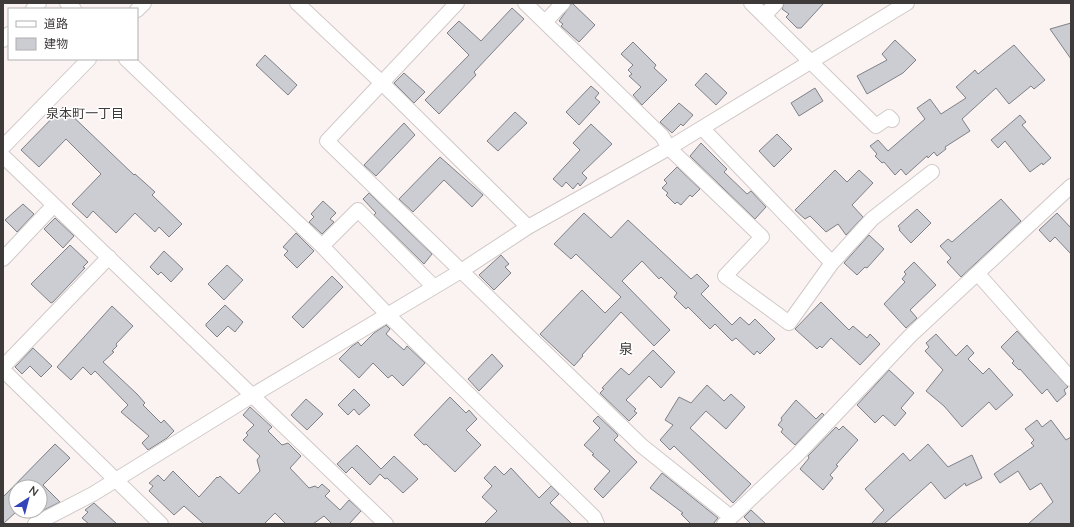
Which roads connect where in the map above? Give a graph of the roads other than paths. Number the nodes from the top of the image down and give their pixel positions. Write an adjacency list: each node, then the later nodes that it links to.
1 (297, 3): 13 (street)
2 (457, 3): 13 (street)
3 (525, 3): 9 (street)
4 (564, 3): 9 (street)
5 (751, 3): 8 (street)
6 (776, 3): 8 (street)
7 (907, 3): 12 (street)
8 (764, 16): 12 (street)
9 (544, 22): 17 (street)
10 (89, 60): 16 (street)
11 (127, 60): 23 (street)
12 (810, 61): 14 (street); 15 (street)
13 (383, 84): 22 (street); 27 (street)
14 (892, 120)
15 (702, 128): 17 (street); 26 (street)
16 (3, 147)
17 (669, 148): 22 (street); 26 (street)
18 (3, 156): 21 (street)
19 (932, 172): 26 (street)
20 (1071, 186): 28 (street)
21 (54, 205): 24 (street); 25 (street)
22 (528, 228): 27 (street)
23 (322, 246): 29 (street); 30 (street)
24 (109, 257): 31 (street); 33 (street)
25 (3, 259)
26 (832, 263)
27 (461, 271): 29 (street); 35 (street)
28 (978, 274): 32 (street); 35 (street)
29 (434, 286): 30 (street)
30 (388, 315): 33 (street); 39 (street)
31 (3, 369): 34 (street)
32 (1071, 379)
33 (253, 395): 34 (street); 36 (street)
34 (115, 480): 37 (street); 38 (street)
35 (728, 520)
36 (381, 522)
37 (35, 524)
38 (161, 524)
39 (597, 524)

